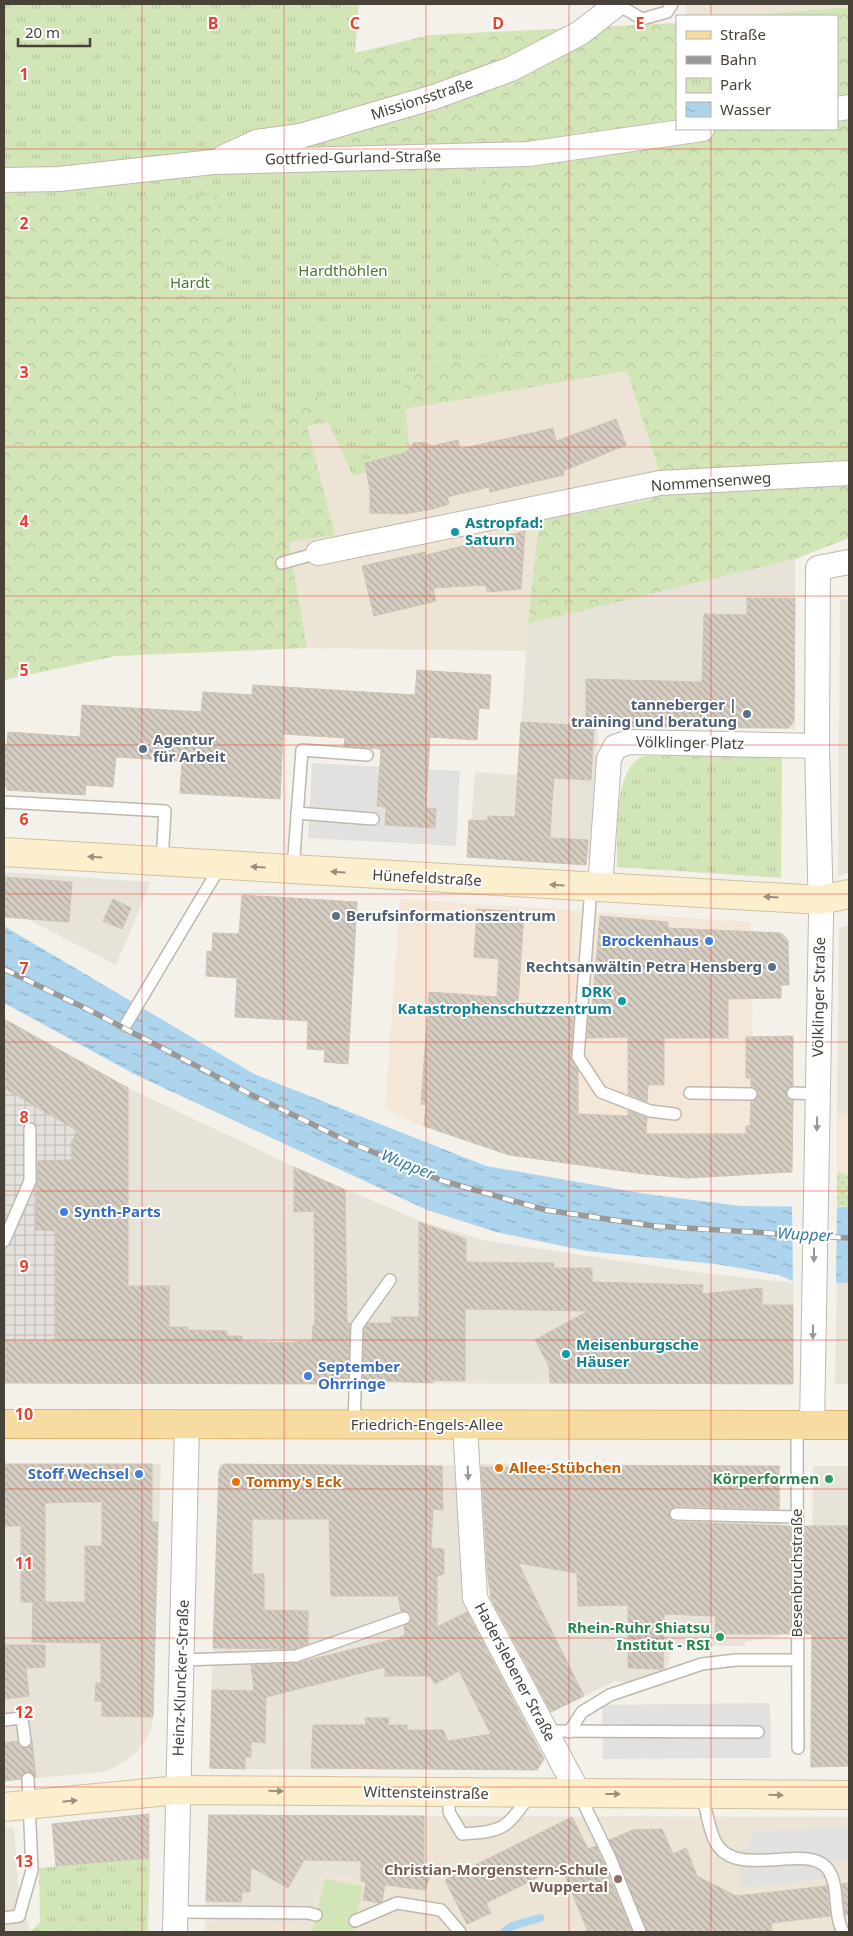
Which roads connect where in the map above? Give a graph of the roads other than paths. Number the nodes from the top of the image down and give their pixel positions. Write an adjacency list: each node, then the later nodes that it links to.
1 (617, 4): 2 (lane); 4 (street, Missionsstraße)
2 (672, 4)
3 (695, 130): 4 (street, Gottfried-Gurland-Straße)
4 (213, 162): 5 (street, Gottfried-Gurland-Straße)
5 (4, 180)
6 (849, 473): 7 (street, Nommensenweg)
7 (318, 553): 9 (lane, Nommensenweg)
8 (849, 562): 10 (street, Völklinger Straße)
9 (282, 563)
10 (818, 746): 19 (street, Völklinger Platz); 21 (street, Völklinger Straße)
11 (367, 755): 13 (lane)
12 (4, 802): 16 (lane)
13 (297, 813): 14 (lane); 18 (lane)
14 (373, 819)
15 (4, 852): 16 (street, Hünefeldstraße, one-way to 15)
16 (162, 861): 17 (street, Hünefeldstraße)
17 (221, 865): 18 (street, Hünefeldstraße, one-way to 17); 22 (lane)
18 (292, 869): 19 (street, Hünefeldstraße, one-way to 18)
19 (595, 888): 21 (street, Hünefeldstraße, one-way to 19); 27 (lane)
20 (849, 894): 21 (street, Hünefeldstraße)
21 (820, 900): 26 (street, Völklinger Straße)
22 (125, 1026)
23 (690, 1093): 25 (lane)
24 (793, 1093): 26 (lane)
25 (751, 1094)
26 (817, 1094): 35 (street, Völklinger Straße, one-way to 35)
27 (675, 1114)
28 (30, 1128): 29 (lane)
29 (4, 1241)
30 (390, 1280): 33 (lane)
31 (4, 1424): 32 (main road, Friedrich-Engels-Allee)
32 (188, 1424): 33 (main road, Friedrich-Engels-Allee); 40 (street, Heinz-Kluncker-Straße)
33 (354, 1424): 34 (main road, Friedrich-Engels-Allee)
34 (465, 1425): 35 (main road, Friedrich-Engels-Allee); 43 (street, Haderslebener Straße, one-way to 43)
35 (805, 1425): 36 (main road, Friedrich-Engels-Allee); 38 (lane, Besenbruchstraße)
36 (849, 1425)
37 (676, 1514): 38 (lane)
38 (798, 1517): 41 (lane, Besenbruchstraße)
39 (404, 1618): 40 (lane)
40 (182, 1660): 47 (street, Heinz-Kluncker-Straße)
41 (797, 1660): 43 (lane); 46 (lane, Besenbruchstraße)
42 (4, 1720): 45 (lane)
43 (558, 1732): 44 (lane); 50 (street, Haderslebener Straße)
44 (758, 1732)
45 (25, 1740)
46 (798, 1748)
47 (178, 1790): 48 (street, Wittensteinstraße, one-way to 48); 53 (street, Wittensteinstraße, one-way to 47); 57 (street, Heinz-Kluncker-Straße)
48 (449, 1793): 49 (street, Wittensteinstraße); 49 (lane)
49 (530, 1794): 50 (street, Wittensteinstraße)
50 (579, 1794): 51 (street, Wittensteinstraße, one-way to 51); 59 (lane)
51 (702, 1794): 52 (street, Wittensteinstraße, one-way to 52); 60 (lane)
52 (849, 1795)
53 (20, 1797): 55 (lane)
54 (316, 1916): 57 (lane)
55 (4, 1918)
56 (355, 1920): 58 (lane)
57 (175, 1922)
58 (460, 1932)
59 (640, 1932)
60 (843, 1932)

